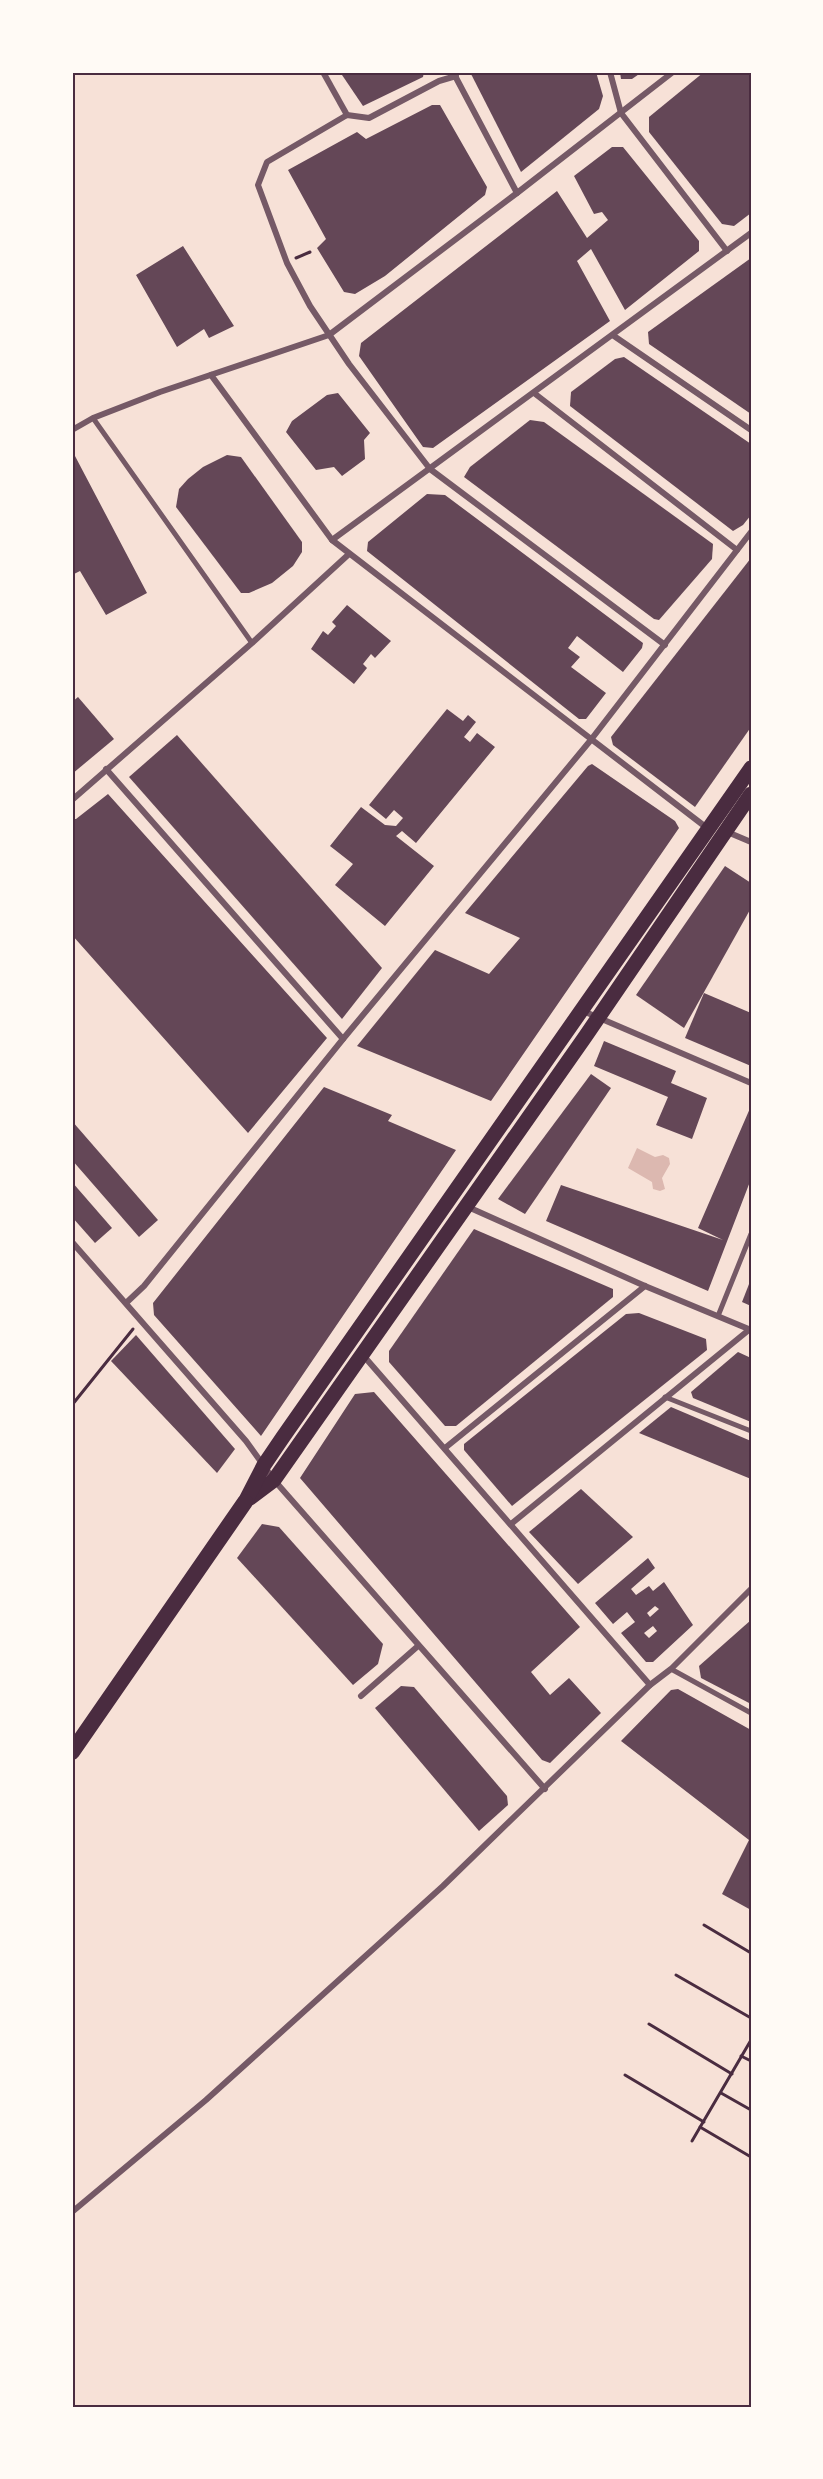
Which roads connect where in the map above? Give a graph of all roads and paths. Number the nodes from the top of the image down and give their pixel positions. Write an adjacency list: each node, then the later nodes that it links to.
1 (323, 72): 6 (street)
2 (610, 72): 5 (street)
3 (673, 72): 5 (street)
4 (454, 74): 6 (street); 7 (street)
5 (621, 113): 7 (street); 9 (street)
6 (347, 115): 10 (street)
7 (517, 194): 10 (street)
8 (751, 233): 9 (street)
9 (727, 251): 11 (street)
10 (329, 335): 12 (street); 17 (street)
11 (614, 336): 13 (street); 16 (street)
12 (211, 375): 14 (street); 19 (street)
13 (534, 393): 17 (street); 20 (street)
14 (93, 418): 15 (street); 22 (street)
15 (72, 430)
16 (751, 430)
17 (430, 469): 19 (street); 23 (street)
18 (751, 532): 20 (street)
19 (332, 540): 21 (street)
20 (737, 550): 23 (street)
21 (349, 554): 22 (street); 24 (street)
22 (252, 643): 26 (street)
23 (664, 645): 24 (street)
24 (590, 741): 29 (street); 34 (street)
25 (751, 768): 29 (main road)
26 (106, 770): 28 (street); 34 (street)
27 (751, 794): 30 (main road)
28 (72, 800)
29 (709, 830): 30 (street); 32 (main road)
30 (725, 831): 31 (street); 33 (main road)
31 (751, 842)
32 (582, 1011): 33 (street); 49 (main road)
33 (598, 1018): 35 (street); 36 (main road)
34 (343, 1040): 40 (street)
35 (751, 1083)
36 (466, 1206): 39 (street); 44 (main road)
37 (751, 1234): 41 (street)
38 (72, 1242): 40 (street)
39 (645, 1286): 41 (street); 48 (street)
40 (126, 1303): 42 (street)
41 (718, 1316): 43 (street)
42 (141, 1320): 46 (path); 49 (street)
43 (750, 1329): 45 (street)
44 (362, 1354): 48 (street); 50 (main road)
45 (665, 1398): 47 (street); 52 (street)
46 (72, 1405)
47 (751, 1431)
48 (445, 1448): 52 (street)
49 (264, 1465): 50 (street); 51 (main road)
50 (274, 1480): 51 (main road); 56 (street)
51 (245, 1502): 61 (highway)
52 (511, 1524): 58 (street)
53 (751, 1589): 54 (street)
54 (744, 1596): 55 (street); 57 (street)
55 (751, 1599)
56 (418, 1646): 59 (street); 62 (street)
57 (671, 1669): 58 (street); 60 (street)
58 (650, 1685): 62 (street)
59 (361, 1696)
60 (751, 1713)
61 (72, 1752)
62 (544, 1789): 79 (street)
63 (704, 1925): 64 (path)
64 (751, 1953)
65 (676, 1975): 66 (path)
66 (751, 2018)
67 (648, 2024): 71 (path)
68 (751, 2040): 69 (path)
69 (741, 2056): 70 (path); 71 (path)
70 (751, 2061)
71 (732, 2074): 73 (path)
72 (625, 2075): 75 (path)
73 (721, 2092): 74 (path); 75 (path)
74 (751, 2110)
75 (704, 2122): 76 (path)
76 (700, 2127): 77 (path); 78 (path)
77 (692, 2141)
78 (751, 2157)
79 (72, 2211)

